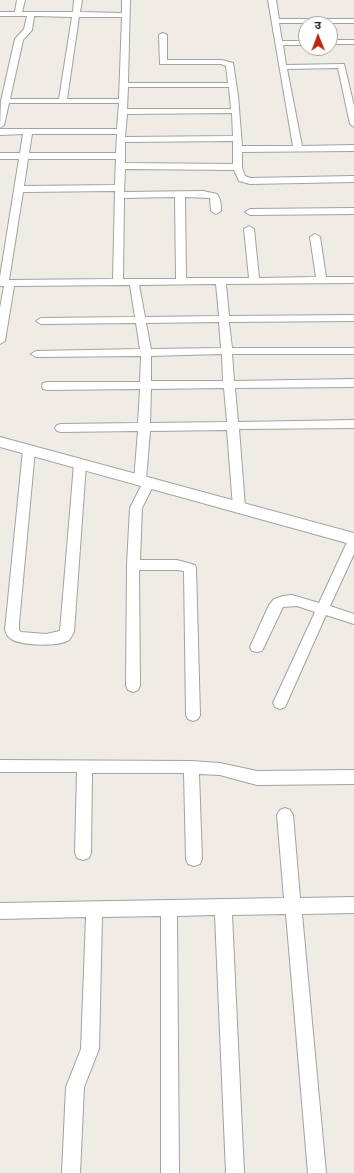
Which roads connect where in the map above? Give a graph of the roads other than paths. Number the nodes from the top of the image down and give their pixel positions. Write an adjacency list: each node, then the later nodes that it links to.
1 (21, 0): 6 (street)
2 (78, 0): 8 (street)
3 (126, 0): 9 (street)
4 (272, 0): 11 (street)
5 (0, 14): 6 (street)
6 (18, 14): 7 (street)
7 (31, 14): 8 (street); 22 (street)
8 (77, 14): 9 (street); 21 (street)
9 (126, 15): 19 (street)
10 (354, 20): 11 (street)
11 (275, 21): 15 (street)
12 (163, 35): 18 (street)
13 (338, 42): 14 (street)
14 (354, 42)
15 (279, 43): 16 (street); 17 (street)
16 (298, 43)
17 (283, 67): 26 (street); 32 (street)
18 (163, 73): 19 (street); 20 (street); 20 (street)
19 (124, 85): 23 (street)
20 (232, 85): 24 (street)
21 (63, 100): 22 (street); 23 (street)
22 (5, 101): 27 (street)
23 (124, 101): 25 (street)
24 (234, 111): 25 (street); 31 (street)
25 (123, 112): 30 (street)
26 (354, 124)
27 (0, 125)
28 (0, 132): 29 (street)
29 (28, 132): 30 (street); 36 (street)
30 (121, 135): 31 (street); 37 (street)
31 (237, 138): 34 (street)
32 (298, 148): 33 (street); 34 (street)
33 (354, 148)
34 (238, 149): 39 (street)
35 (0, 156): 36 (street)
36 (24, 156): 37 (street); 41 (street)
37 (120, 156): 38 (street)
38 (120, 166): 39 (street); 42 (street)
39 (238, 167): 40 (street)
40 (354, 179)
41 (19, 189): 42 (street); 56 (street)
42 (120, 191): 43 (street); 53 (street)
43 (180, 194): 44 (street); 51 (street)
44 (216, 211)
45 (354, 211): 46 (street)
46 (250, 212)
47 (249, 228): 49 (street)
48 (315, 237): 50 (street)
49 (254, 280): 50 (street); 52 (street)
50 (321, 280): 55 (street)
51 (182, 281): 52 (street); 54 (street)
52 (221, 281): 57 (street)
53 (118, 282): 54 (street); 56 (street)
54 (134, 282): 59 (street)
55 (354, 282)
56 (4, 283): 61 (street)
57 (224, 318): 58 (street); 59 (street); 62 (street)
58 (354, 318)
59 (140, 320): 60 (street); 64 (street)
60 (41, 321)
61 (0, 341)
62 (226, 351): 63 (street); 64 (street); 67 (street)
63 (354, 351)
64 (146, 353): 65 (street); 68 (street)
65 (36, 354)
66 (354, 383): 67 (street)
67 (229, 384): 68 (street); 71 (street)
68 (145, 385): 69 (street); 73 (street)
69 (48, 386)
70 (354, 424): 71 (street)
71 (232, 425): 73 (street); 78 (street)
72 (61, 428): 73 (street)
73 (144, 428): 77 (street)
74 (0, 442): 75 (street)
75 (29, 450): 76 (street); 76 (street)
76 (80, 464): 77 (street)
77 (144, 481): 78 (street); 80 (street)
78 (239, 507): 79 (street)
79 (354, 540): 81 (street)
80 (133, 565): 84 (street); 86 (street)
81 (323, 608): 82 (street); 83 (street); 85 (street)
82 (354, 619)
83 (257, 647)
84 (133, 686)
85 (280, 703)
86 (193, 715)
87 (0, 766): 88 (street)
88 (85, 766): 89 (street); 92 (street)
89 (191, 767): 90 (street); 93 (street)
90 (354, 777)
91 (285, 815): 95 (street)
92 (83, 853)
93 (194, 859)
94 (354, 905): 95 (street)
95 (294, 906): 97 (street); 103 (street)
96 (169, 908): 97 (street); 98 (street); 101 (street)
97 (224, 908): 102 (street)
98 (94, 910): 99 (street); 100 (street)
99 (0, 915)
100 (71, 1173)
101 (170, 1173)
102 (235, 1173)
103 (317, 1173)

